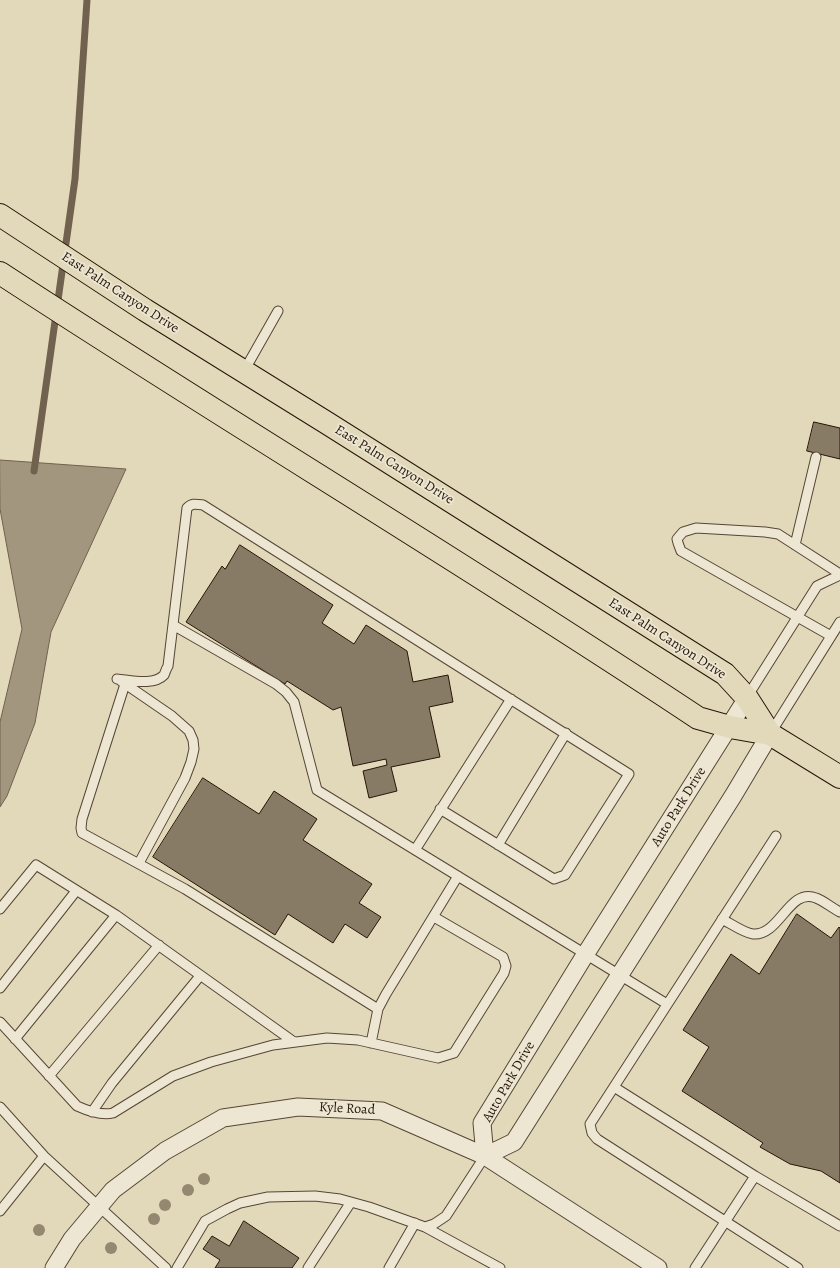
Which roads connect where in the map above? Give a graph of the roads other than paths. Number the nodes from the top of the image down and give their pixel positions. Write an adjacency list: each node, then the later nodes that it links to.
1 (5, 218): 4 (main road, East Palm Canyon Drive)
2 (6, 277): 15 (main road, East Palm Canyon Drive)
3 (278, 311): 4 (lane)
4 (244, 371): 13 (main road, East Palm Canyon Drive)
5 (816, 457): 6 (lane)
6 (795, 545): 7 (lane); 8 (lane)
7 (840, 574): 8 (lane)
8 (797, 617): 11 (lane); 13 (lane)
9 (840, 622): 11 (lane)
10 (173, 625): 12 (lane); 14 (lane); 22 (lane)
11 (831, 636): 17 (lane)
12 (125, 684): 23 (lane); 23 (lane)
13 (747, 698): 15 (street, Auto Park Drive); 17 (main road, East Palm Canyon Drive)
14 (511, 699): 16 (lane); 19 (lane)
15 (730, 727): 17 (main road, East Palm Canyon Drive); 32 (street, Auto Park Drive)
16 (566, 733): 21 (lane); 21 (lane)
17 (770, 734): 18 (main road, East Palm Canyon Drive); 34 (street)
18 (840, 777)
19 (440, 809): 21 (lane); 22 (lane)
20 (776, 836): 30 (lane)
21 (498, 845)
22 (415, 850): 24 (lane)
23 (139, 863): 37 (lane)
24 (458, 876): 29 (lane); 32 (lane)
25 (76, 890): 26 (lane); 28 (lane); 35 (lane)
26 (0, 909)
27 (840, 912): 30 (lane)
28 (116, 915): 31 (lane); 39 (lane)
29 (434, 917): 37 (lane); 41 (lane)
30 (722, 919): 36 (lane)
31 (159, 946): 33 (lane); 42 (lane)
32 (585, 955): 34 (lane); 47 (street, Auto Park Drive)
33 (200, 976): 40 (lane); 45 (lane)
34 (620, 976): 36 (lane); 47 (street)
35 (0, 988)
36 (667, 1004): 43 (lane)
37 (378, 1010): 41 (lane)
38 (0, 1022): 39 (lane)
39 (15, 1039): 42 (lane)
40 (294, 1042): 41 (lane); 45 (lane)
41 (371, 1043)
42 (49, 1076): 45 (lane)
43 (614, 1087): 48 (lane); 52 (lane)
44 (0, 1107): 46 (lane)
45 (92, 1112)
46 (44, 1156): 50 (lane); 51 (lane)
47 (484, 1156): 50 (street, Kyle Road); 55 (lane); 62 (street, Kyle Road)
48 (755, 1176): 52 (lane); 54 (lane)
49 (351, 1202): 53 (lane); 58 (lane); 59 (lane)
50 (99, 1207): 56 (street, Kyle Road); 57 (lane)
51 (0, 1210)
52 (725, 1221): 63 (lane); 64 (lane)
53 (415, 1223): 55 (lane); 60 (lane)
54 (840, 1226)
55 (425, 1227): 61 (lane)
56 (54, 1268)
57 (166, 1268)
58 (177, 1268)
59 (308, 1268)
60 (389, 1268)
61 (500, 1268)
62 (658, 1268)
63 (695, 1268)
64 (798, 1268)

